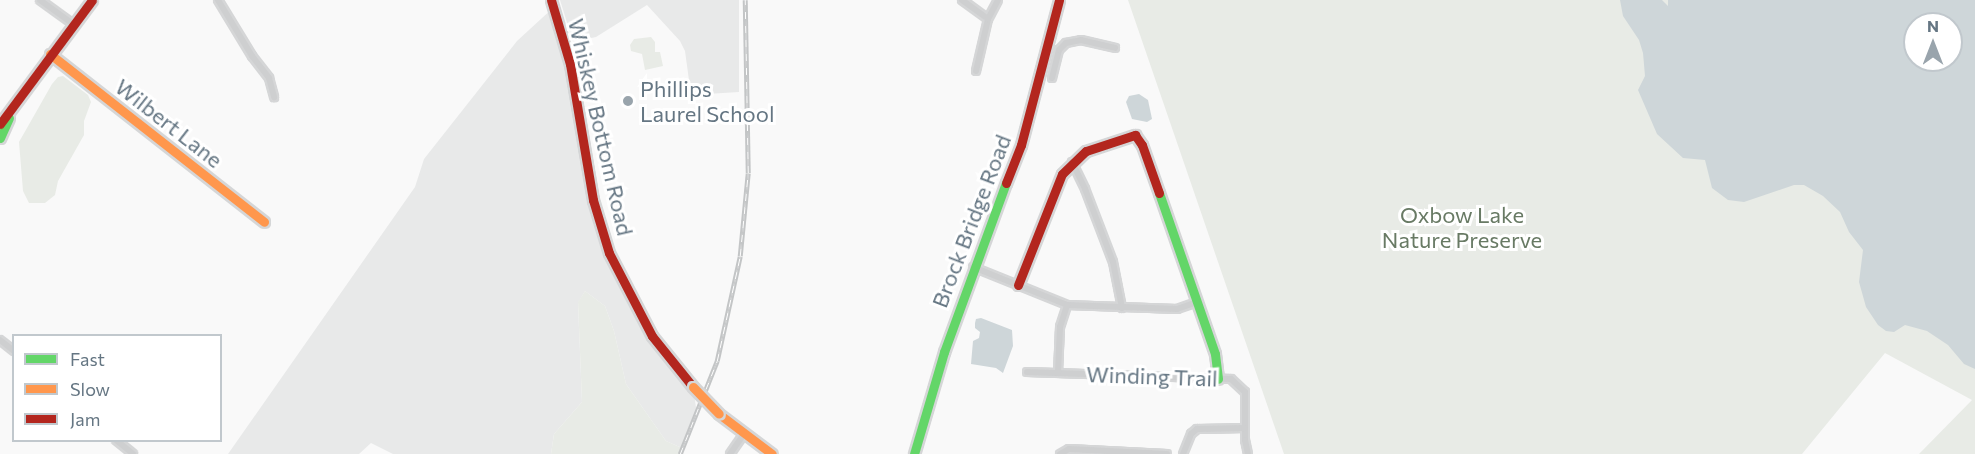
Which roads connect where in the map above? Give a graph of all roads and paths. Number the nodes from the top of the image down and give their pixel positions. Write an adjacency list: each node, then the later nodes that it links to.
1 (40, 0): 9 (street)
2 (92, 0): 9 (street)
3 (218, 0): 16 (street)
4 (551, 0): 33 (street, Whiskey Bottom Road, bridge)
5 (962, 0): 8 (street)
6 (998, 0): 8 (street)
7 (1059, 0): 10 (street, Brock Bridge Road)
8 (988, 20): 14 (street)
9 (73, 24): 13 (street)
10 (1046, 42): 11 (street); 22 (street, Brock Bridge Road)
11 (1061, 46): 12 (street); 15 (street)
12 (1115, 48)
13 (50, 54): 17 (street); 21 (street, Wilbert Lane)
14 (976, 71)
15 (1052, 78)
16 (274, 97)
17 (14, 107): 18 (street); 19 (street)
18 (0, 124)
19 (0, 138)
20 (1072, 162): 23 (street); 24 (street); 26 (street)
21 (264, 222)
22 (973, 267): 23 (street); 38 (street, Brock Bridge Road)
23 (1018, 285): 25 (street)
24 (1197, 302): 26 (street); 31 (street)
25 (1067, 305): 26 (street); 30 (street)
26 (1122, 308)
27 (0, 340): 28 (street)
28 (12, 349)
29 (1027, 372): 30 (street, Winding Trail)
30 (1058, 373): 31 (street, Winding Trail)
31 (1218, 379): 32 (street, Winding Trail)
32 (1245, 428): 41 (street); 42 (street, Winding Trail)
33 (744, 434): 36 (street); 37 (street, Whiskey Bottom Road)
34 (117, 442): 35 (street)
35 (133, 454)
36 (730, 454)
37 (772, 454)
38 (914, 454)
39 (1060, 454): 40 (street)
40 (1167, 454)
41 (1183, 454)
42 (1248, 454)

